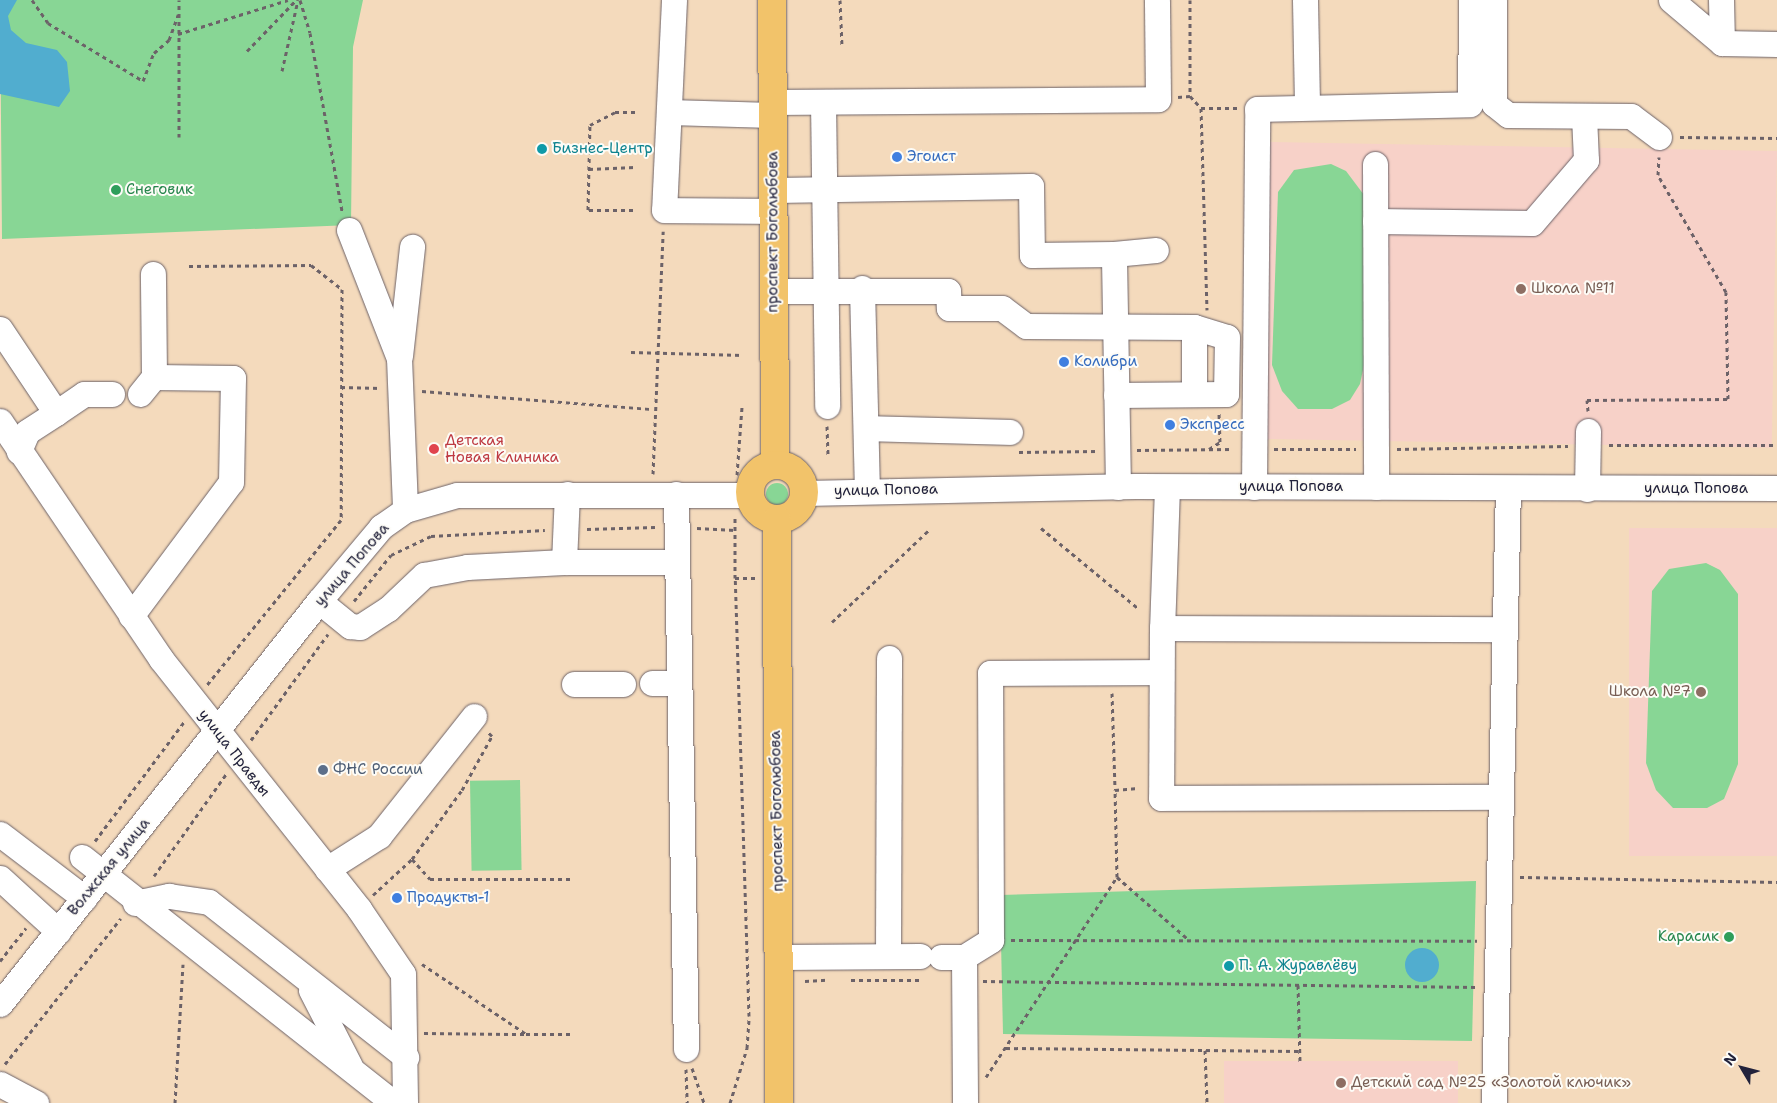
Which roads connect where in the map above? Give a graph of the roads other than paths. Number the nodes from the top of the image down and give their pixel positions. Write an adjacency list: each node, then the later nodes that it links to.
1 (674, 0): 14 (street)
2 (772, 0): 13 (main road, проспект Боголюбова)
3 (1157, 0): 11 (street)
4 (1305, 0): 12 (street)
5 (1471, 0): 12 (street)
6 (1494, 0): 15 (street)
7 (1671, 0): 9 (street)
8 (1721, 0): 9 (street)
9 (1722, 43): 10 (street)
10 (1777, 44)
11 (823, 102): 13 (street); 18 (street)
12 (1307, 106): 48 (street)
13 (772, 109): 14 (street); 19 (main road, проспект Боголюбова)
14 (669, 112): 19 (street)
15 (1584, 116): 16 (street); 20 (street)
16 (1659, 136)
17 (1375, 164): 20 (street)
18 (825, 188): 19 (street); 24 (street); 26 (street)
19 (772, 200): 28 (main road, проспект Боголюбова)
20 (1375, 221): 49 (street)
21 (349, 230): 32 (street)
22 (412, 247): 32 (street)
23 (1156, 250): 24 (street)
24 (1114, 254): 29 (street)
25 (153, 274): 61 (street)
26 (826, 288): 27 (street); 28 (street); 36 (street)
27 (862, 288): 29 (street); 39 (street)
28 (773, 291): 43 (main road, проспект Боголюбова)
29 (1115, 326): 30 (street); 35 (street)
30 (1200, 327): 33 (street); 33 (street)
31 (0, 329): 37 (street)
32 (399, 358): 56 (street)
33 (1194, 393): 35 (street)
34 (112, 394): 37 (street)
35 (1116, 395): 46 (street)
36 (827, 406)
37 (56, 413): 42 (street)
38 (0, 421): 42 (street, улица Правды)
39 (866, 428): 41 (street); 53 (street)
40 (1587, 439): 52 (street)
41 (1011, 442)
42 (19, 451): 61 (street, улица Правды)
43 (775, 464): 44 (main road); 54 (main road)
44 (744, 484): 45 (street, улица Попова); 57 (main road)
45 (669, 486): 55 (street, улица Попова); 59 (street)
46 (1118, 487): 47 (street, улица Попова); 53 (street, улица Попова)
47 (1167, 487): 48 (street, улица Попова); 62 (street)
48 (1254, 487): 49 (street, улица Попова)
49 (1376, 487): 50 (street, улица Попова)
50 (1508, 488): 52 (street, улица Попова); 63 (street)
51 (1777, 488): 52 (street, улица Попова)
52 (1587, 489)
53 (867, 490): 54 (street, улица Попова)
54 (805, 493): 57 (main road)
55 (567, 494): 56 (street, улица Попова); 58 (street)
56 (405, 510): 60 (street, улица Попова)
57 (777, 520): 81 (main road, проспект Боголюбова)
58 (564, 562): 59 (street); 60 (street)
59 (677, 562): 67 (street)
60 (319, 601): 71 (street, улица Попова)
61 (131, 616): 71 (street, улица Правды)
62 (1162, 628): 63 (street); 65 (street)
63 (1504, 629): 72 (street)
64 (889, 658): 82 (street)
65 (1160, 672): 72 (street); 83 (street)
66 (652, 683): 67 (street)
67 (679, 683): 86 (street)
68 (574, 684): 69 (street)
69 (623, 684)
70 (474, 716): 75 (street)
71 (218, 732): 75 (street, улица Правды); 76 (street, Волжская улица)
72 (1499, 797): 95 (street)
73 (0, 834): 78 (street)
74 (82, 857): 76 (street)
75 (327, 869): 87 (street, улица Правды)
76 (103, 874): 78 (street, Волжская улица); 79 (street)
77 (0, 878): 80 (street)
78 (84, 898): 80 (street, Волжская улица)
79 (135, 903): 84 (street); 88 (street)
80 (58, 931): 85 (street, Волжская улица)
81 (779, 956): 82 (street); 94 (main road, проспект Боголюбова)
82 (888, 956): 83 (street)
83 (936, 962): 90 (street)
84 (307, 981): 87 (street); 88 (street)
85 (5, 988)
86 (686, 1049)
87 (406, 1057): 93 (street, улица Правды)
88 (353, 1073): 92 (street)
89 (0, 1084): 91 (street)
90 (973, 1094)
91 (36, 1103)
92 (393, 1103)
93 (405, 1103)
94 (779, 1103)
95 (1494, 1103)

